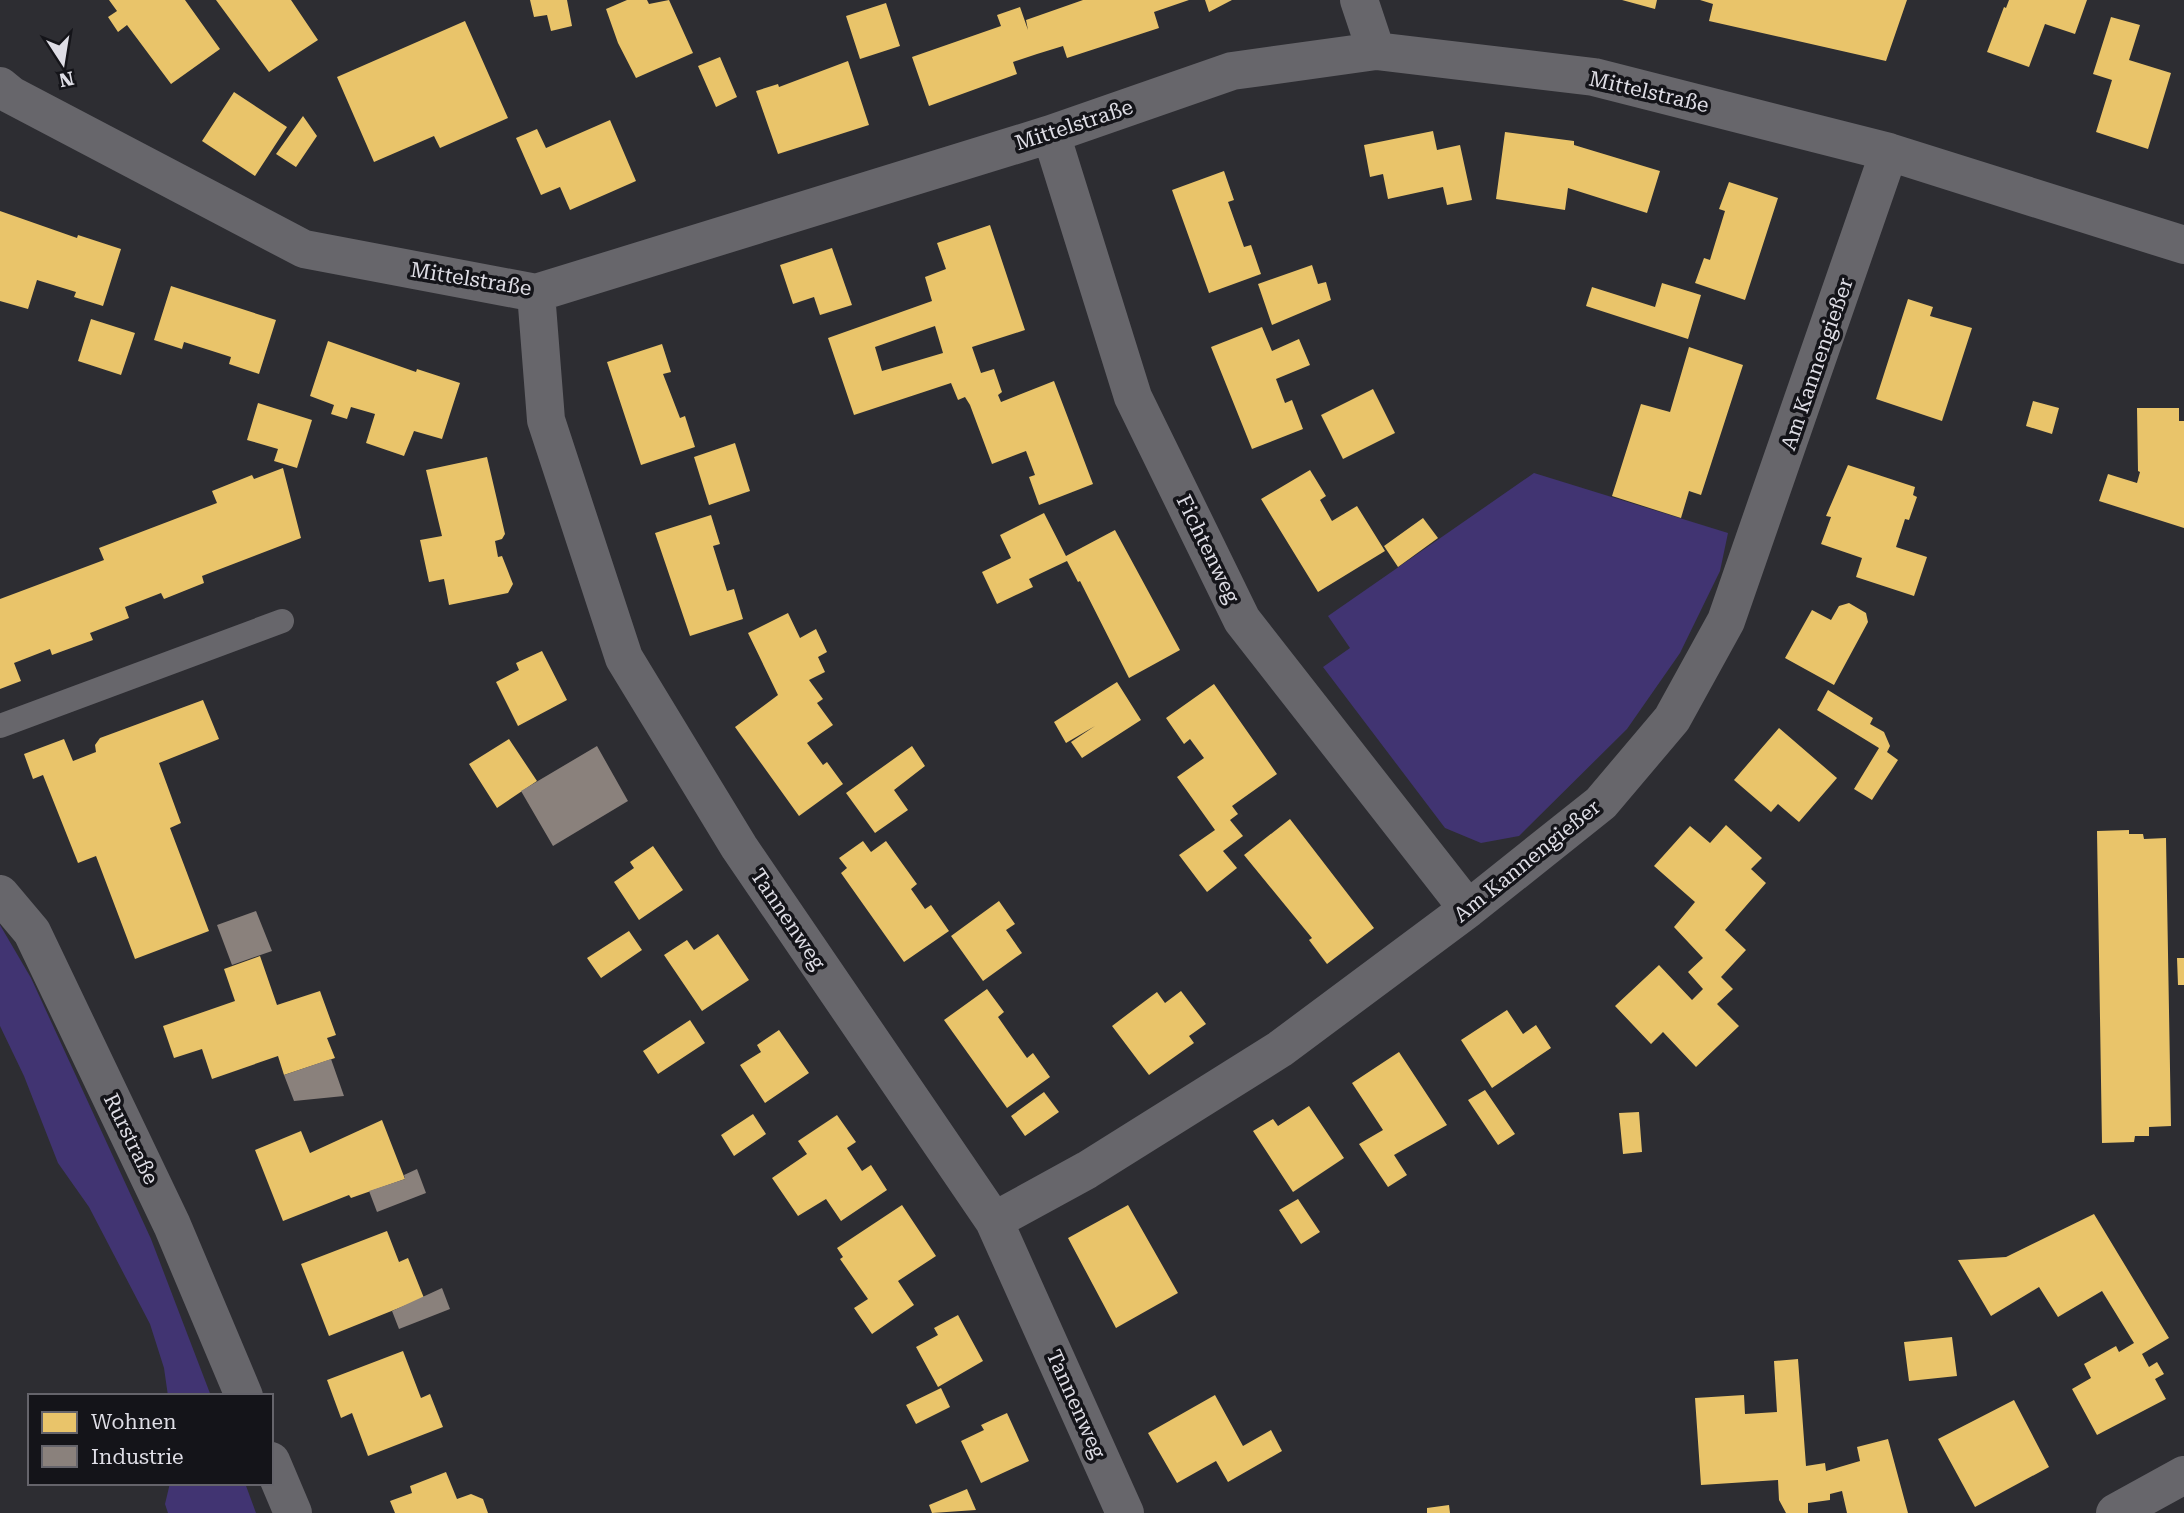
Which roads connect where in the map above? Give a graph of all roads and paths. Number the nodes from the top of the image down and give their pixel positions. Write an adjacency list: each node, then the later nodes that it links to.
1 (1359, 0): 2 (street)
2 (1376, 51): 4 (street, Mittelstraße); 5 (street, Mittelstraße)
3 (0, 86): 7 (street, Mittelstraße)
4 (1051, 134): 7 (street, Mittelstraße); 11 (street, Fichtenweg)
5 (1889, 152): 6 (street, Mittelstraße); 11 (street, Am Kannengießer)
6 (2184, 246)
7 (536, 293): 12 (street, Tannenweg)
8 (282, 621): 9 (lane)
9 (0, 726)
10 (0, 894): 13 (street, Rurstraße)
11 (1468, 909): 12 (street, Am Kannengießer)
12 (994, 1221): 17 (street, Tannenweg)
13 (243, 1394)
14 (273, 1466): 16 (street)
15 (2184, 1475): 18 (street)
16 (293, 1513)
17 (1125, 1513)
18 (2115, 1513)

